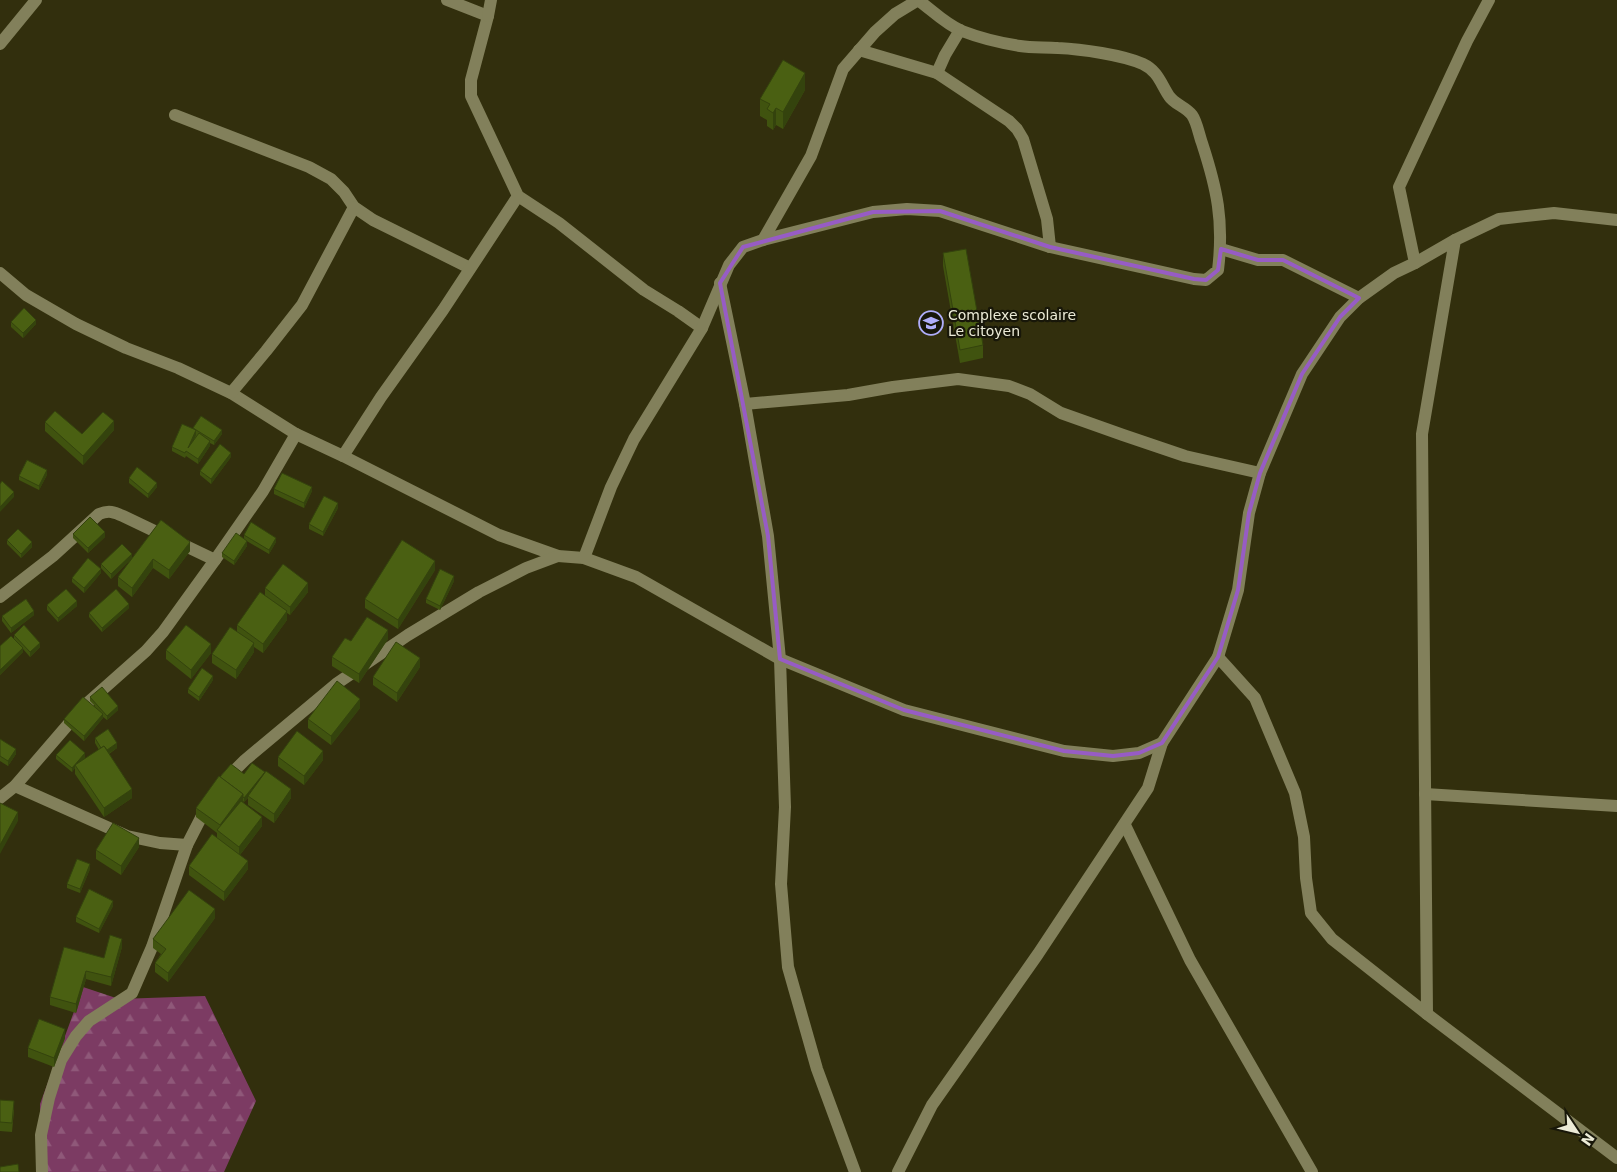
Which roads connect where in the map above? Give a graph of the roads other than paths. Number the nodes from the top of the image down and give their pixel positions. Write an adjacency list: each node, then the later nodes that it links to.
1 (36, 0): 8 (street)
2 (447, 0): 6 (street)
3 (491, 0): 6 (street)
4 (918, 0): 7 (street); 9 (street)
5 (1489, 0): 19 (street)
6 (488, 16): 12 (street)
7 (960, 30): 10 (street); 18 (street)
8 (0, 44)
9 (859, 50): 10 (street); 15 (street)
10 (937, 73): 17 (street)
11 (175, 115): 13 (street)
12 (518, 196): 20 (street); 24 (street)
13 (354, 207): 20 (street); 25 (street)
14 (1617, 220): 16 (street)
15 (763, 240): 17 (street); 22 (street)
16 (1455, 240): 19 (street); 38 (street)
17 (1050, 247): 18 (street)
18 (1221, 249): 23 (street)
19 (1415, 262): 23 (street)
20 (470, 268): 28 (street)
21 (0, 273): 25 (street)
22 (720, 283): 24 (street); 26 (street)
23 (1359, 298): 29 (street)
24 (702, 328): 31 (street)
25 (232, 393): 27 (street)
26 (746, 404): 29 (street); 35 (street)
27 (296, 434): 28 (street); 32 (street)
28 (343, 456): 30 (street)
29 (1260, 473): 34 (street)
30 (558, 556): 31 (street); 42 (street)
31 (584, 558): 35 (street)
32 (215, 560): 33 (street); 37 (street)
33 (0, 597)
34 (1218, 657): 36 (street); 43 (street)
35 (780, 659): 36 (street); 46 (street)
36 (1162, 743): 41 (street)
37 (15, 786): 39 (street); 42 (street)
38 (1425, 794): 40 (street); 43 (street)
39 (0, 798)
40 (1617, 806)
41 (1125, 825): 47 (street); 48 (street)
42 (187, 845): 45 (street)
43 (1427, 1014): 44 (street)
44 (1617, 1158)
45 (42, 1172)
46 (855, 1172)
47 (898, 1172)
48 (1312, 1172)

